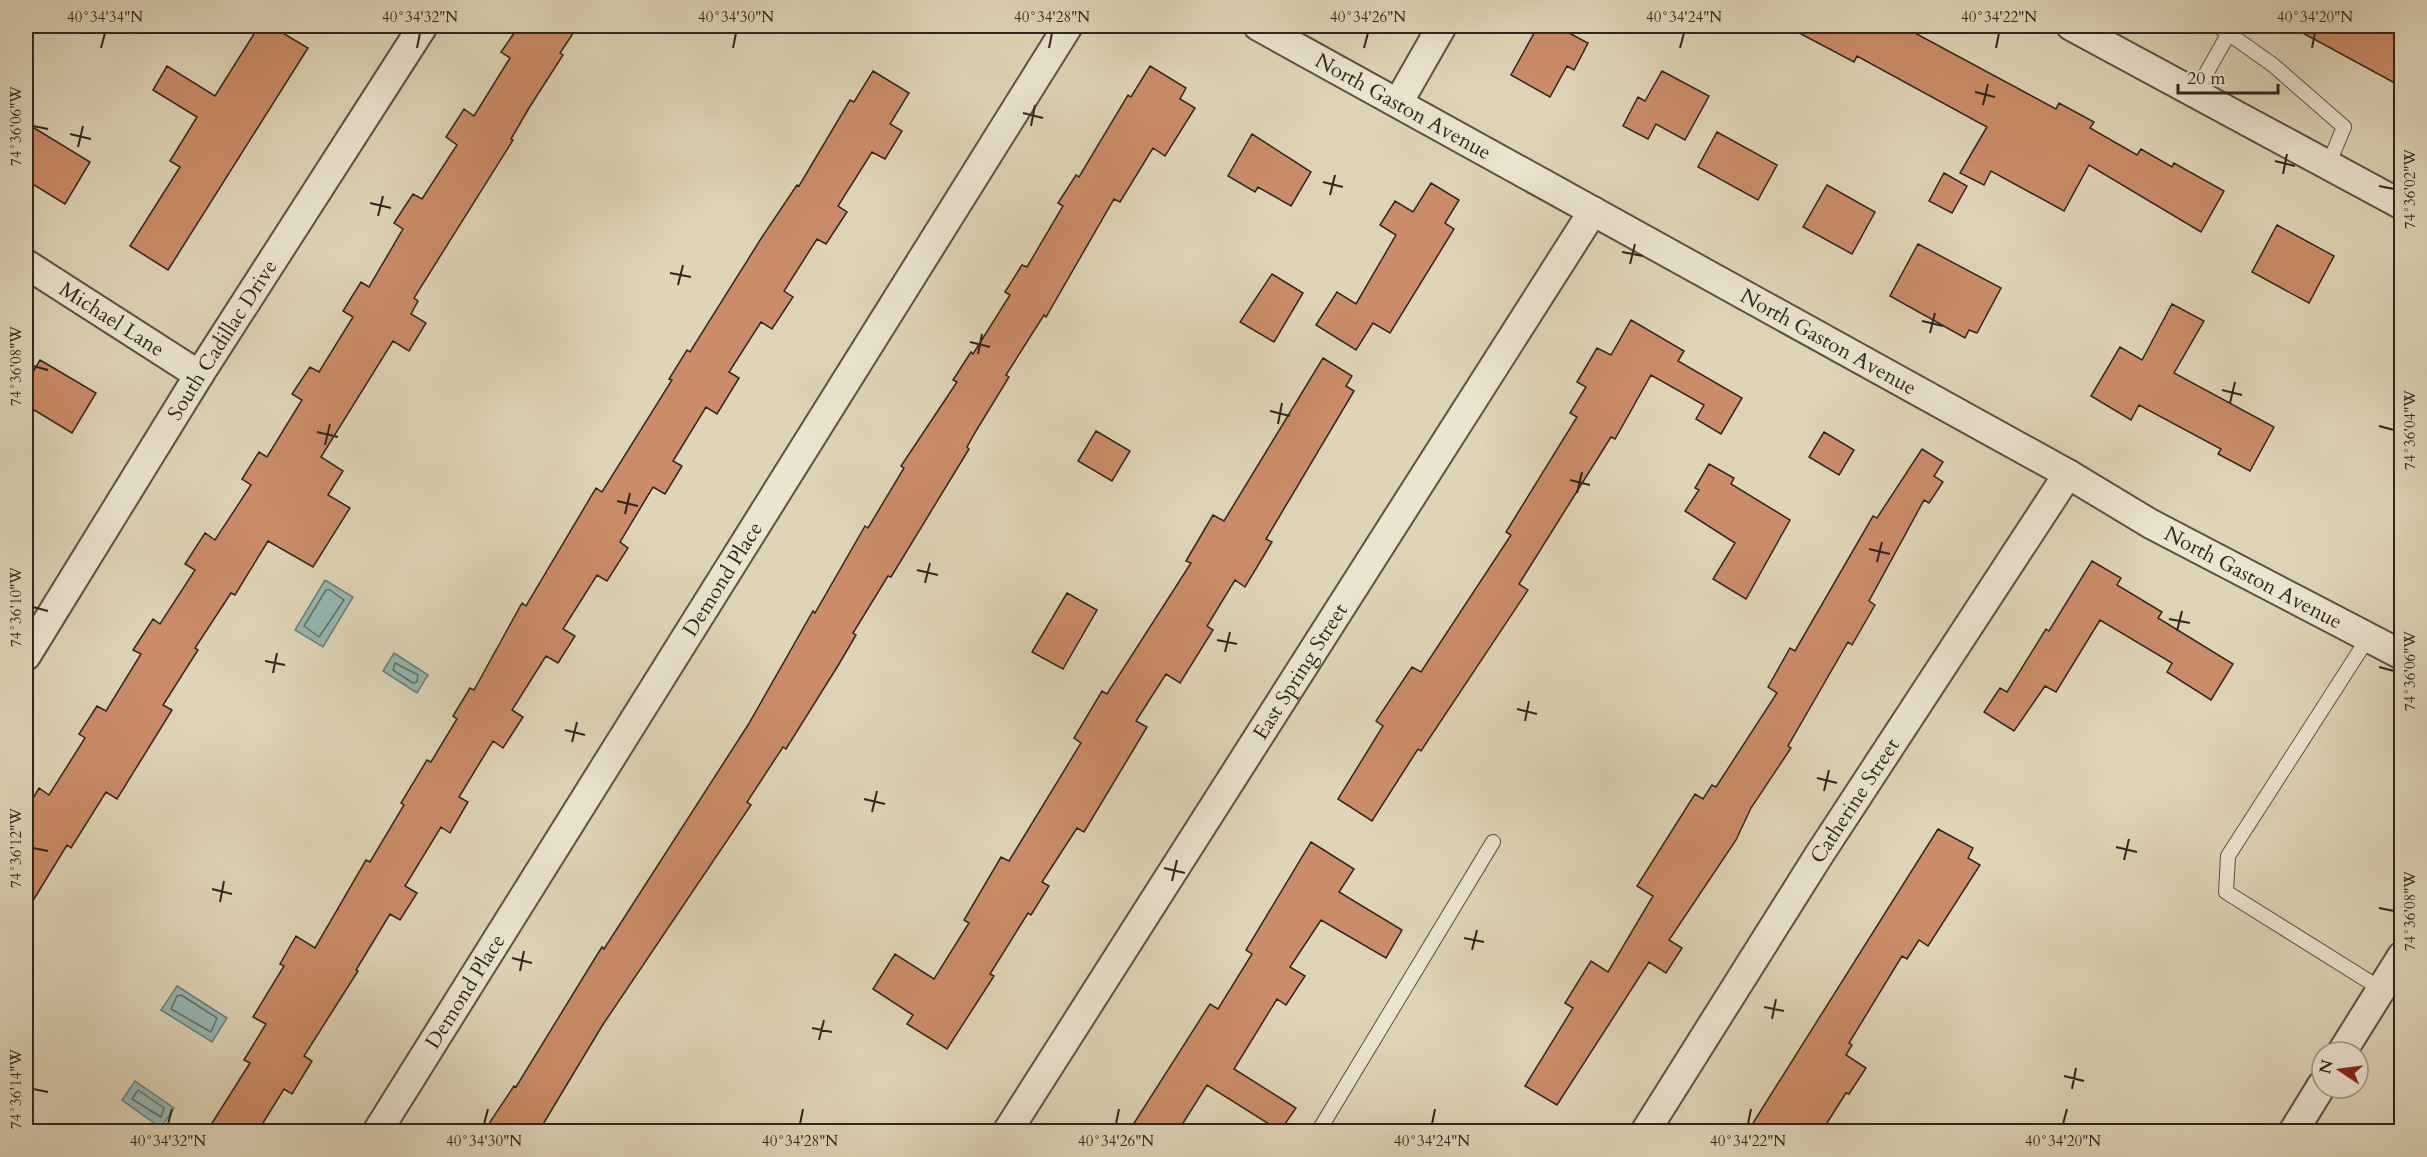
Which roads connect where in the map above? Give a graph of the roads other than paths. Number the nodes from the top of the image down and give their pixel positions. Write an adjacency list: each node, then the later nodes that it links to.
1 (1068, 26): 23 (street, Demond Place)
2 (1258, 26): 8 (street, North Gaston Avenue)
3 (1442, 26): 8 (street)
4 (2071, 26): 7 (street)
5 (416, 28): 13 (street, South Cadillac Drive)
6 (2223, 29): 7 (lane); 9 (lane)
7 (2195, 93): 9 (street)
8 (1398, 103): 11 (street, North Gaston Avenue)
9 (2328, 165): 10 (street)
10 (2402, 205)
11 (1593, 211): 14 (street, North Gaston Avenue); 24 (street, East Spring Street)
12 (26, 264): 13 (street, Michael Lane)
13 (199, 375): 16 (street, South Cadillac Drive)
14 (2068, 474): 15 (street, North Gaston Avenue); 26 (street, Catherine Street)
15 (2368, 638): 17 (street, North Gaston Avenue); 20 (lane)
16 (26, 656)
17 (2402, 656)
18 (1493, 842): 25 (lane)
19 (2402, 956): 20 (street)
20 (2381, 989): 21 (street)
21 (2349, 1040)
22 (2313, 1100): 27 (street)
23 (377, 1131)
24 (1007, 1131)
25 (1318, 1131)
26 (1645, 1131)
27 (2293, 1131)

